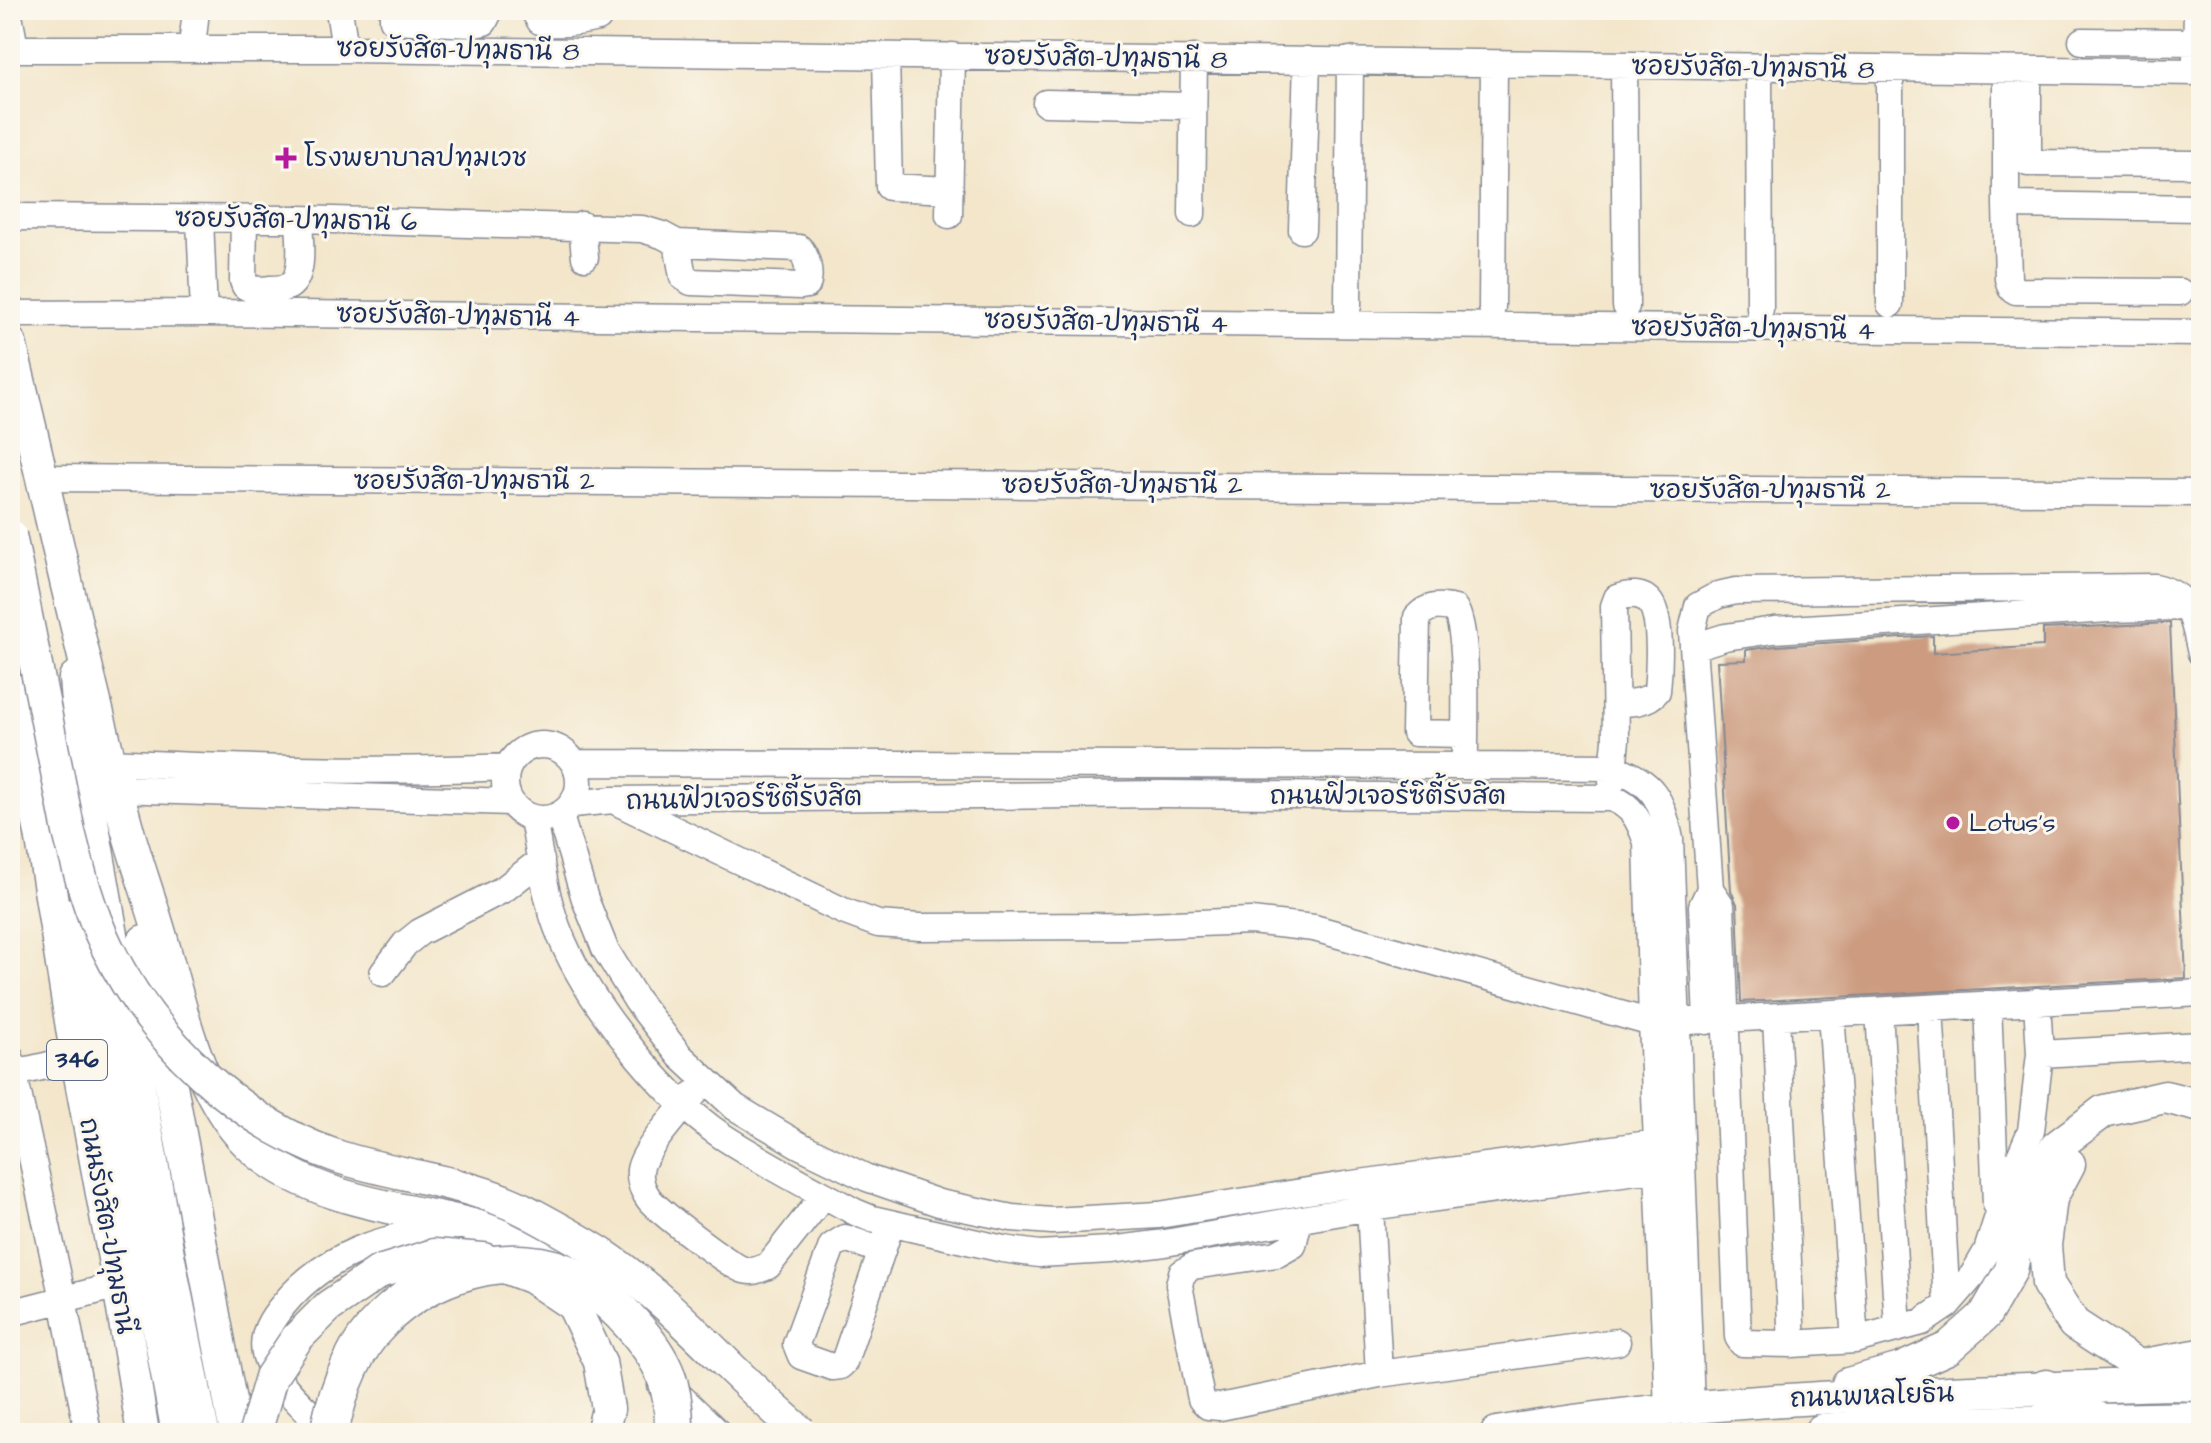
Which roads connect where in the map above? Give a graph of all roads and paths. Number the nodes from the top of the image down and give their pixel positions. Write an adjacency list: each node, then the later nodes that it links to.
1 (196, 10): 11 (street)
2 (339, 10): 13 (street)
3 (490, 10): 7 (street)
4 (533, 10): 5 (street)
5 (602, 10)
6 (2197, 10): 10 (street)
7 (393, 15): 14 (street)
8 (10, 21): 12 (street)
9 (2082, 41): 10 (street)
10 (2199, 42): 25 (street)
11 (192, 47): 12 (street, ซอยรังสิต-ปทุมธานี 8); 13 (street, ซอยรังสิต-ปทุมธานี 8)
12 (12, 48)
13 (345, 49): 14 (street, ซอยรังสิต-ปทุมธานี 8)
14 (393, 49): 15 (street, ซอยรังสิต-ปทุมธานี 8)
15 (886, 56): 16 (street, ซอยรังสิต-ปทุมธานี 8); 16 (street)
16 (952, 56): 17 (street, ซอยรังสิต-ปทุมธานี 8)
17 (1194, 58): 18 (street, ซอยรังสิต-ปทุมธานี 8); 27 (street)
18 (1307, 60): 19 (street, ซอยรังสิต-ปทุมธานี 8); 37 (street)
19 (1350, 60): 20 (street, ซอยรังสิต-ปทุมธานี 8); 42 (street)
20 (1494, 64): 21 (street, ซอยรังสิต-ปทุมธานี 8); 44 (street)
21 (1624, 66): 22 (street, ซอยรังสิต-ปทุมธานี 8); 43 (street)
22 (1759, 67): 23 (street, ซอยรังสิต-ปทุมธานี 8); 45 (street)
23 (1890, 70): 24 (street, ซอยรังสิต-ปทุมธานี 8); 41 (street)
24 (2017, 71): 25 (street, ซอยรังสิต-ปทุมธานี 8); 28 (street); 29 (street)
25 (2198, 72)
26 (1046, 103): 27 (street)
27 (1193, 106): 31 (street)
28 (2201, 164)
29 (2006, 205): 30 (street); 40 (street)
30 (2201, 208)
31 (1192, 214)
32 (10, 217): 33 (street, ซอยรังสิต-ปทุมธานี 6)
33 (200, 219): 34 (street, ซอยรังสิต-ปทุมธานี 6); 46 (street)
34 (244, 219): 35 (street, ซอยรังสิต-ปทุมธานี 6); 35 (street)
35 (299, 219): 36 (street, ซอยรังสิต-ปทุมธานี 6)
36 (582, 225): 38 (street, ซอยรังสิต-ปทุมธานี 6); 39 (street)
37 (1302, 230)
38 (677, 243)
39 (585, 257)
40 (2180, 292)
41 (1890, 304)
42 (1348, 306)
43 (1626, 306)
44 (1492, 307)
45 (1760, 309)
46 (204, 313): 47 (street, ซอยรังสิต-ปทุมธานี 4); 48 (street, ซอยรังสิต-ปทุมธานี 4)
47 (10, 314)
48 (2201, 333)
49 (10, 343): 50 (main road)
50 (43, 478): 51 (street, ซอยรังสิต-ปทุมธานี 2); 53 (main road)
51 (2201, 493)
52 (10, 534): 107 (main road, bridge)
53 (68, 587): 65 (main road); 131 (main road, bridge)
54 (2188, 607): 55 (street); 55 (street); 56 (street)
55 (1693, 647): 84 (street)
56 (2201, 653)
57 (10, 688): 66 (main road, ถนนรังสิต-ปทุมธานี / 346)
58 (1616, 703): 64 (street)
59 (1464, 734): 59 (street); 62 (street)
60 (575, 763): 61 (street, ถนนฟิวเจอร์ซิตี้รังสิต); 63 (street, ถนนฟิวเจอร์ซิตี้รังสิต); 71 (street)
61 (1163, 765): 62 (street, ถนนฟิวเจอร์ซิตี้รังสิต); 67 (street)
62 (1465, 766): 64 (street, ถนนฟิวเจอร์ซิตี้รังสิต)
63 (508, 767): 65 (street); 70 (street)
64 (1612, 767): 68 (street); 85 (street, ถนนฟิวเจอร์ซิตี้รังสิต)
65 (114, 775): 70 (street); 73 (main road)
66 (21, 794): 74 (main road, ถนนรังสิต-ปทุมธานี / 346)
67 (1163, 794): 68 (street, ถนนฟิวเจอร์ซิตี้รังสิต); 69 (street, ถนนฟิวเจอร์ซิตี้รังสิต)
68 (1611, 798): 85 (street, ถนนฟิวเจอร์ซิตี้รังสิต)
69 (613, 800): 71 (street); 85 (street, ถนนฟิวเจอร์ซิตี้รังสิต)
70 (510, 802): 72 (street)
71 (566, 810): 72 (street); 90 (street)
72 (533, 819): 75 (street)
73 (127, 827): 101 (main road); 132 (main road)
74 (41, 833): 88 (main road, ถนนรังสิต-ปทุมธานี / 346); 130 (main road)
75 (541, 860): 76 (street); 91 (street)
76 (383, 973)
77 (2201, 993): 78 (street)
78 (2037, 1001): 79 (street); 87 (street)
79 (1988, 1004): 80 (street); 103 (street)
80 (1930, 1008): 81 (street); 110 (street)
81 (1879, 1011): 82 (street); 112 (street)
82 (1831, 1014): 83 (street); 113 (street)
83 (1776, 1018): 84 (street); 115 (street)
84 (1717, 1021): 85 (street); 115 (street)
85 (1664, 1023): 94 (street, ถนนฟิวเจอร์ซิตี้รังสิต)
86 (2201, 1045): 87 (street)
87 (2040, 1054): 103 (street)
88 (77, 1059): 89 (street); 108 (main road, ถนนรังสิต-ปทุมธานี / 346)
89 (11, 1068): 109 (street)
90 (707, 1081): 91 (street); 99 (street)
91 (683, 1106): 95 (street); 95 (street)
92 (2201, 1106): 96 (main road)
93 (2201, 1126): 96 (main road)
94 (1669, 1154): 97 (street); 99 (street); 124 (street, ถนนฟิวเจอร์ซิตี้รังสิต)
95 (824, 1195): 98 (street)
96 (2038, 1199): 118 (main road); 123 (main road)
97 (1370, 1207): 100 (street); 119 (street)
98 (855, 1212): 102 (street); 104 (street)
99 (1159, 1215): 105 (street)
100 (1299, 1220): 105 (street); 119 (street)
101 (470, 1224): 134 (street); 136 (main road)
102 (891, 1224): 105 (street); 106 (street)
103 (1996, 1224): 110 (street)
104 (845, 1238): 106 (street); 106 (street)
105 (1165, 1243)
106 (882, 1251)
107 (609, 1259): 116 (highway, bridge); 137 (main road, bridge)
108 (119, 1285): 109 (street); 129 (main road, ถนนรังสิต-ปทุมธานี / 346)
109 (63, 1299): 111 (street); 128 (street)
110 (1947, 1305): 112 (street)
111 (10, 1313)
112 (1898, 1328): 113 (street)
113 (1855, 1340): 115 (street)
114 (1617, 1342): 119 (street)
115 (1792, 1344)
116 (655, 1350): 134 (highway, bridge); 135 (highway, bridge)
117 (2201, 1355): 118 (main road)
118 (2137, 1366): 120 (main road)
119 (1379, 1374)
120 (2166, 1384): 121 (main road, ถนนพหลโยธิน); 122 (main road, ถนนพหลโยธิน)
121 (2201, 1385)
122 (2046, 1389): 123 (main road, ถนนพหลโยธิน); 127 (highway)
123 (1798, 1398): 124 (main road, ถนนพหลโยธิน)
124 (1680, 1408): 138 (main road, ถนนพหลโยธิน)
125 (605, 1421): 133 (main road, bridge)
126 (2201, 1421): 127 (highway, ถนนพหลโยธิน)
127 (2098, 1423): 139 (highway, ถนนพหลโยธิน)
128 (88, 1433)
129 (143, 1433)
130 (178, 1433)
131 (203, 1433)
132 (236, 1433)
133 (255, 1433)
134 (330, 1433)
135 (674, 1433)
136 (714, 1433)
137 (802, 1433)
138 (1497, 1433)
139 (1823, 1433)

